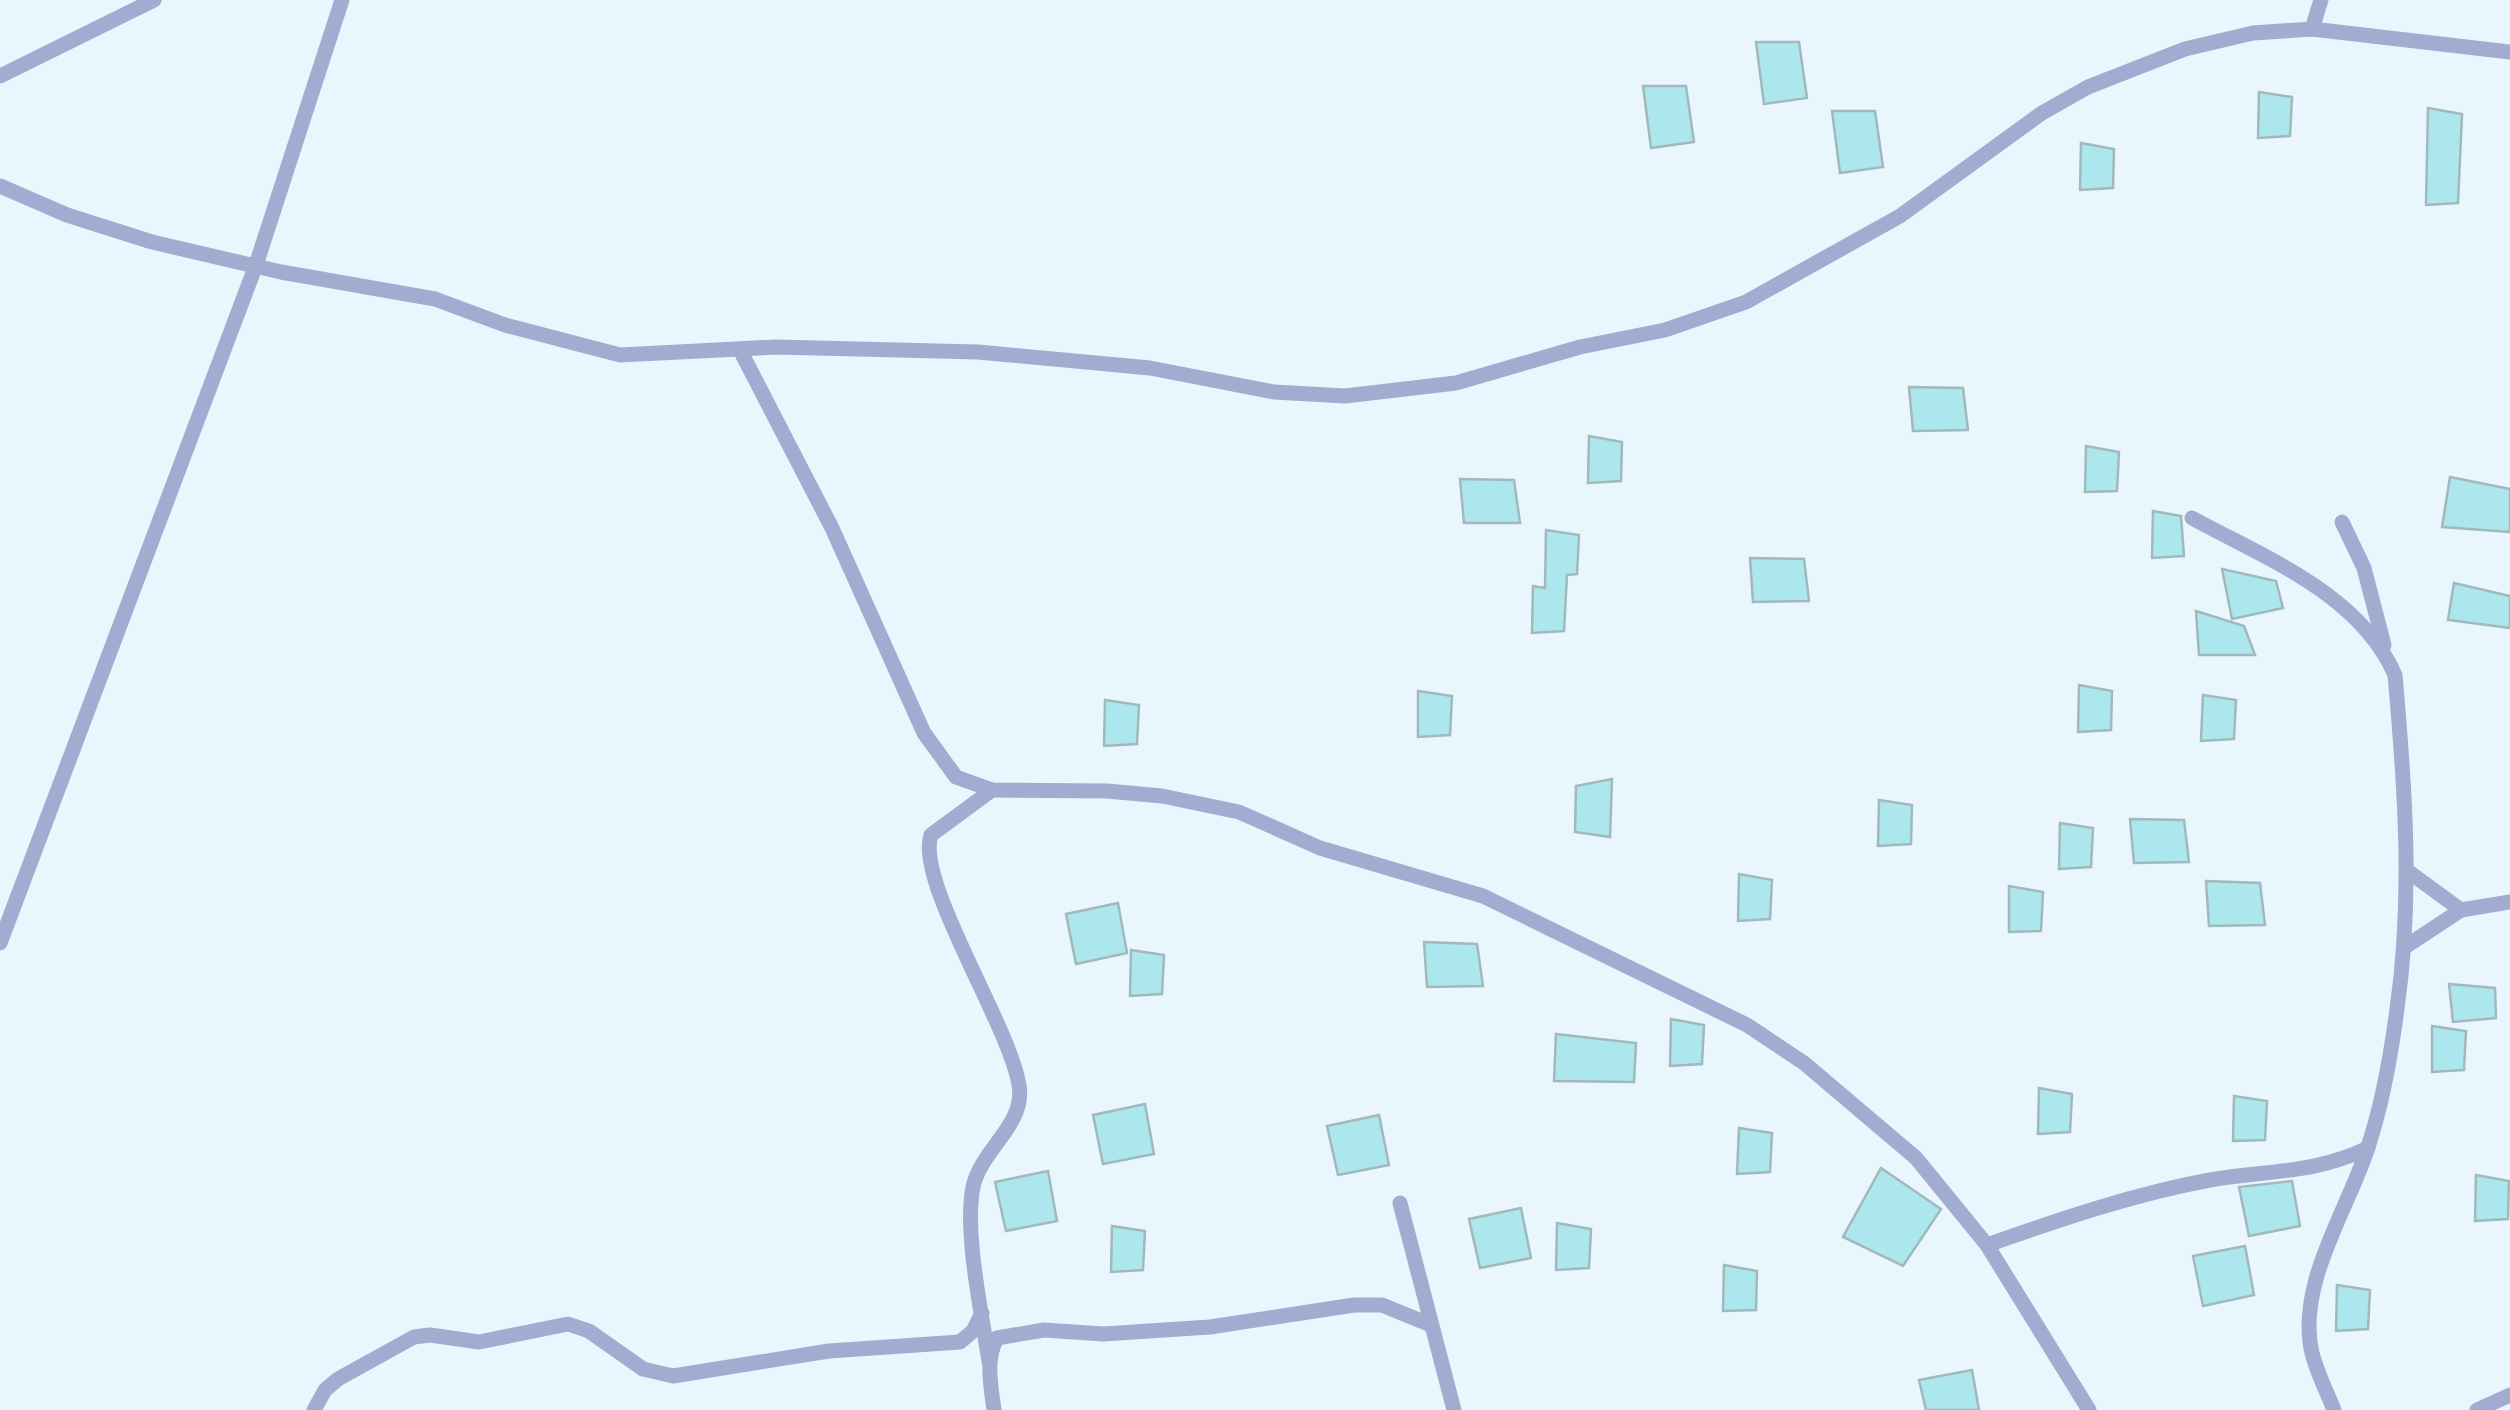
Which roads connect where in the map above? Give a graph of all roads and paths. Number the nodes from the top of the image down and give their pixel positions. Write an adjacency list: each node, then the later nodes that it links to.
1 (154, 0): 6 (street)
2 (342, 0): 8 (street)
3 (2320, 0): 4 (street)
4 (2312, 29): 5 (street); 9 (street)
5 (2510, 52)
6 (0, 76)
7 (0, 186): 8 (street)
8 (256, 265): 9 (street); 17 (street)
9 (740, 350): 13 (street)
10 (2192, 518): 12 (street)
11 (2342, 522): 12 (street)
12 (2386, 653): 14 (street)
13 (992, 790): 23 (street); 24 (street)
14 (2409, 872): 16 (street); 18 (street)
15 (2510, 902): 16 (street)
16 (2460, 910): 18 (street)
17 (0, 943)
18 (2405, 947): 19 (street)
19 (2368, 1148): 20 (street); 21 (street)
20 (2333, 1165): 21 (street); 23 (street)
21 (2352, 1188): 32 (street)
22 (1400, 1203): 25 (street)
23 (1987, 1245): 31 (street)
24 (982, 1312): 26 (street); 28 (street)
25 (1431, 1326): 26 (street); 30 (street)
26 (989, 1362): 29 (street)
27 (2510, 1395): 33 (street)
28 (314, 1410)
29 (994, 1410)
30 (1454, 1410)
31 (2089, 1410)
32 (2334, 1410)
33 (2477, 1410)

